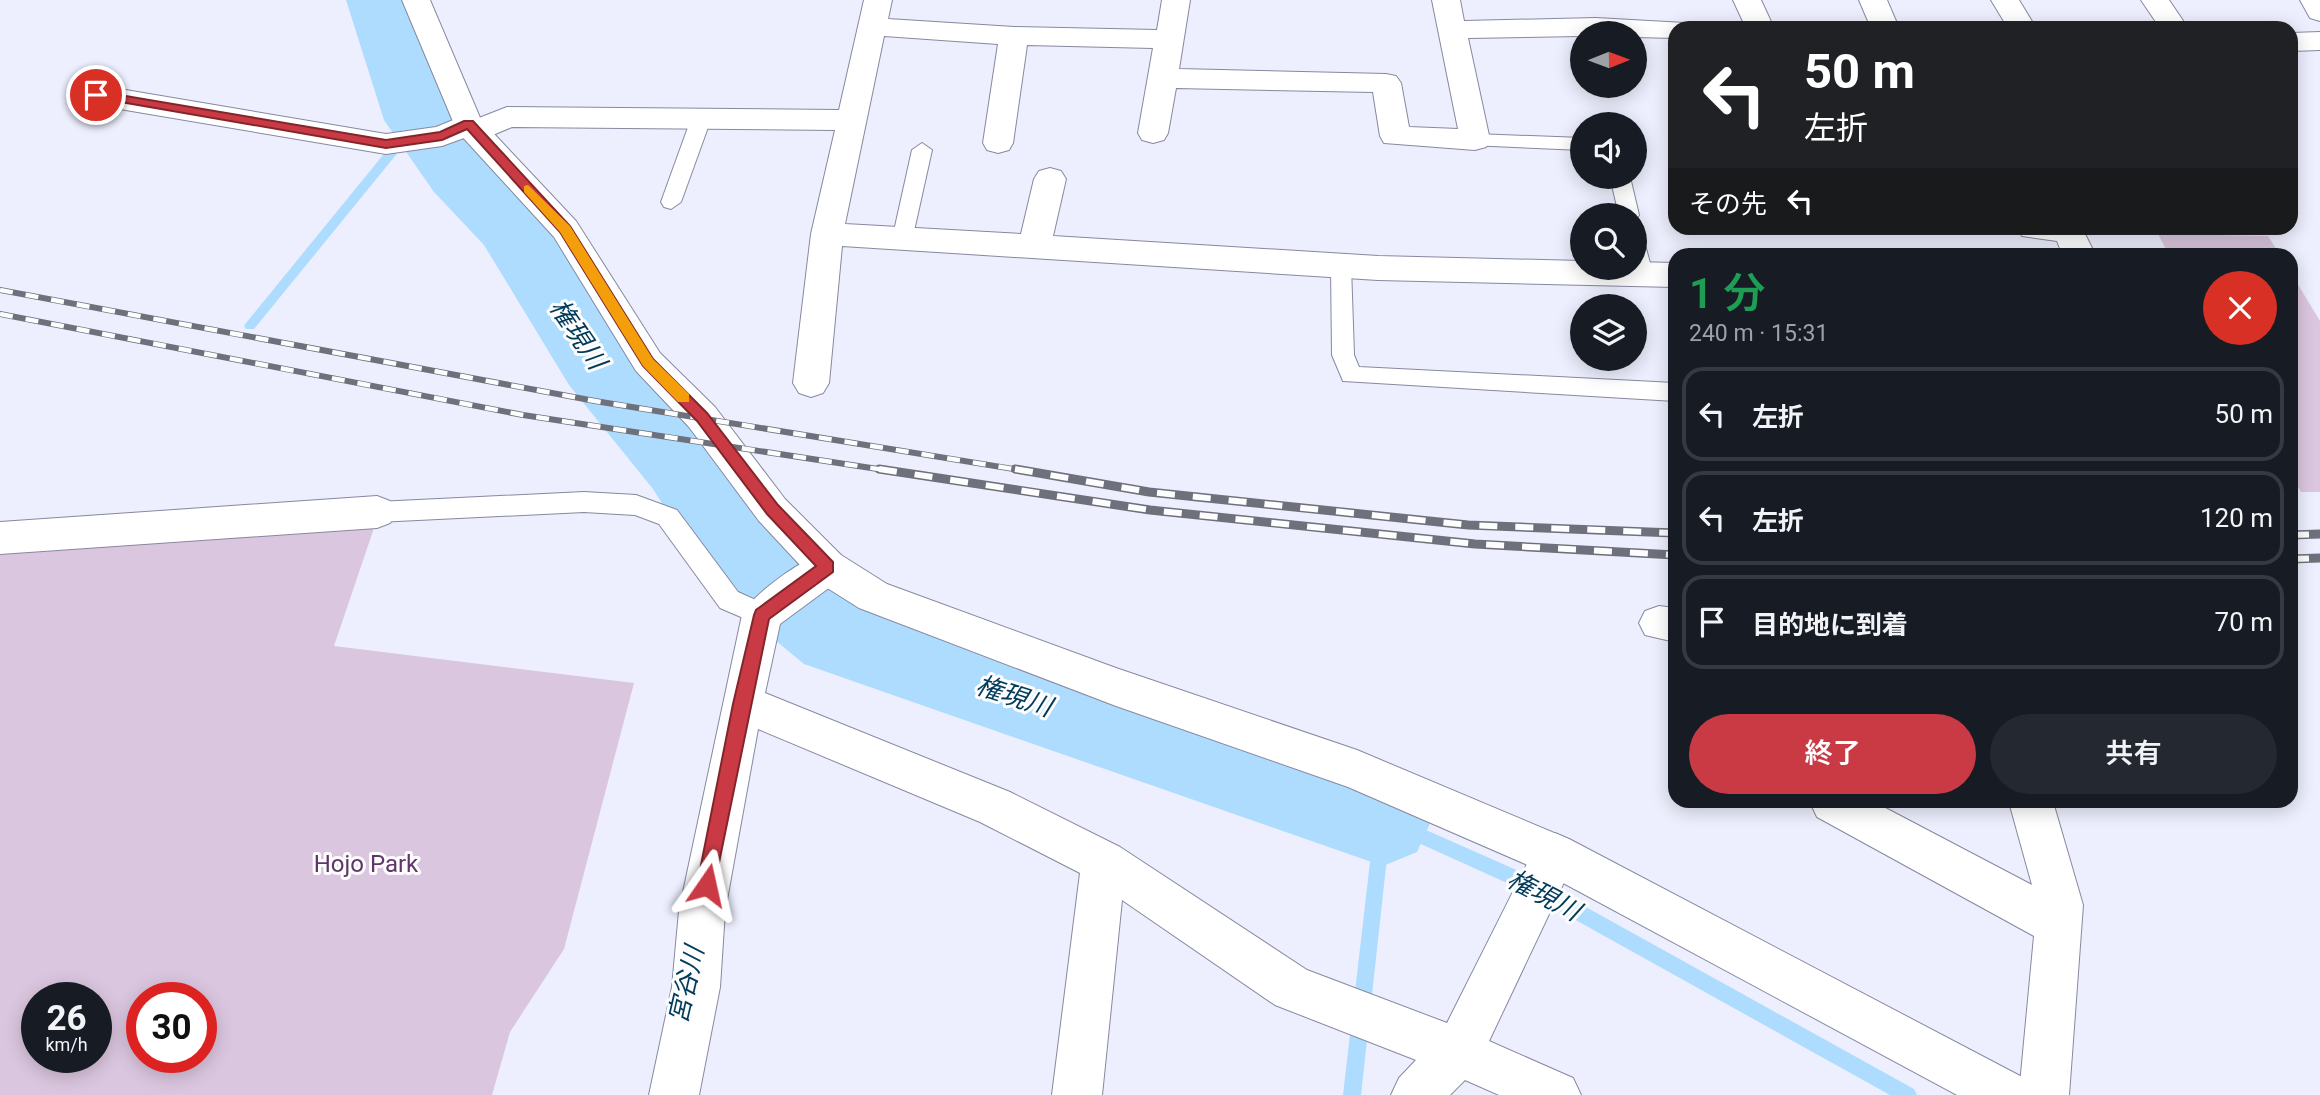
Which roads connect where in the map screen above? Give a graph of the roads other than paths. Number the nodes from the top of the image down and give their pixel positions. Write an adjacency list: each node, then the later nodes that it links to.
1 (416, 0): 26 (street)
2 (1176, 0): 19 (street)
3 (1446, 0): 17 (street)
4 (1747, 0): 12 (street)
5 (1873, 0): 13 (street)
6 (2006, 0): 14 (street)
7 (2155, 0): 15 (street)
8 (2314, 0): 9 (street)
9 (2320, 12)
10 (1592, 13): 16 (street); 17 (street)
11 (876, 14): 18 (street); 25 (street)
12 (1757, 21)
13 (1882, 21)
14 (2018, 21)
15 (2169, 21)
16 (1668, 28)
17 (1450, 30): 28 (street)
18 (1014, 36): 19 (street); 29 (street)
19 (1169, 39): 22 (street)
20 (2320, 41): 21 (street)
21 (2298, 42)
22 (1165, 78): 27 (street); 28 (street)
23 (96, 95): 26 (street)
24 (701, 119): 25 (street); 26 (street); 33 (lane)
25 (852, 120): 34 (street)
26 (462, 130): 45 (street)
27 (1153, 133)
28 (1475, 141): 30 (lane)
29 (998, 143)
30 (1570, 144)
31 (922, 150): 35 (lane)
32 (1050, 178): 36 (street)
33 (671, 202)
34 (827, 234): 35 (street); 41 (street)
35 (902, 240): 36 (street)
36 (1034, 249): 37 (street)
37 (1341, 266): 38 (street); 42 (lane)
38 (1570, 272)
39 (1647, 274): 40 (street)
40 (1668, 275)
41 (811, 383)
42 (1668, 392)
43 (377, 512): 44 (street); 46 (lane)
44 (0, 538)
45 (827, 567): 46 (street); 51 (street)
46 (762, 615): 47 (street)
47 (756, 709): 50 (street); 54 (street)
48 (1843, 808): 52 (street)
49 (2033, 808): 52 (street)
50 (1104, 862): 53 (street); 55 (street)
51 (1551, 862): 53 (street); 58 (street)
52 (2059, 924): 59 (street)
53 (1458, 1052): 56 (street); 57 (street)
54 (674, 1095)
55 (1077, 1095)
56 (1416, 1095)
57 (1556, 1095)
58 (2007, 1095)
59 (2044, 1095)

